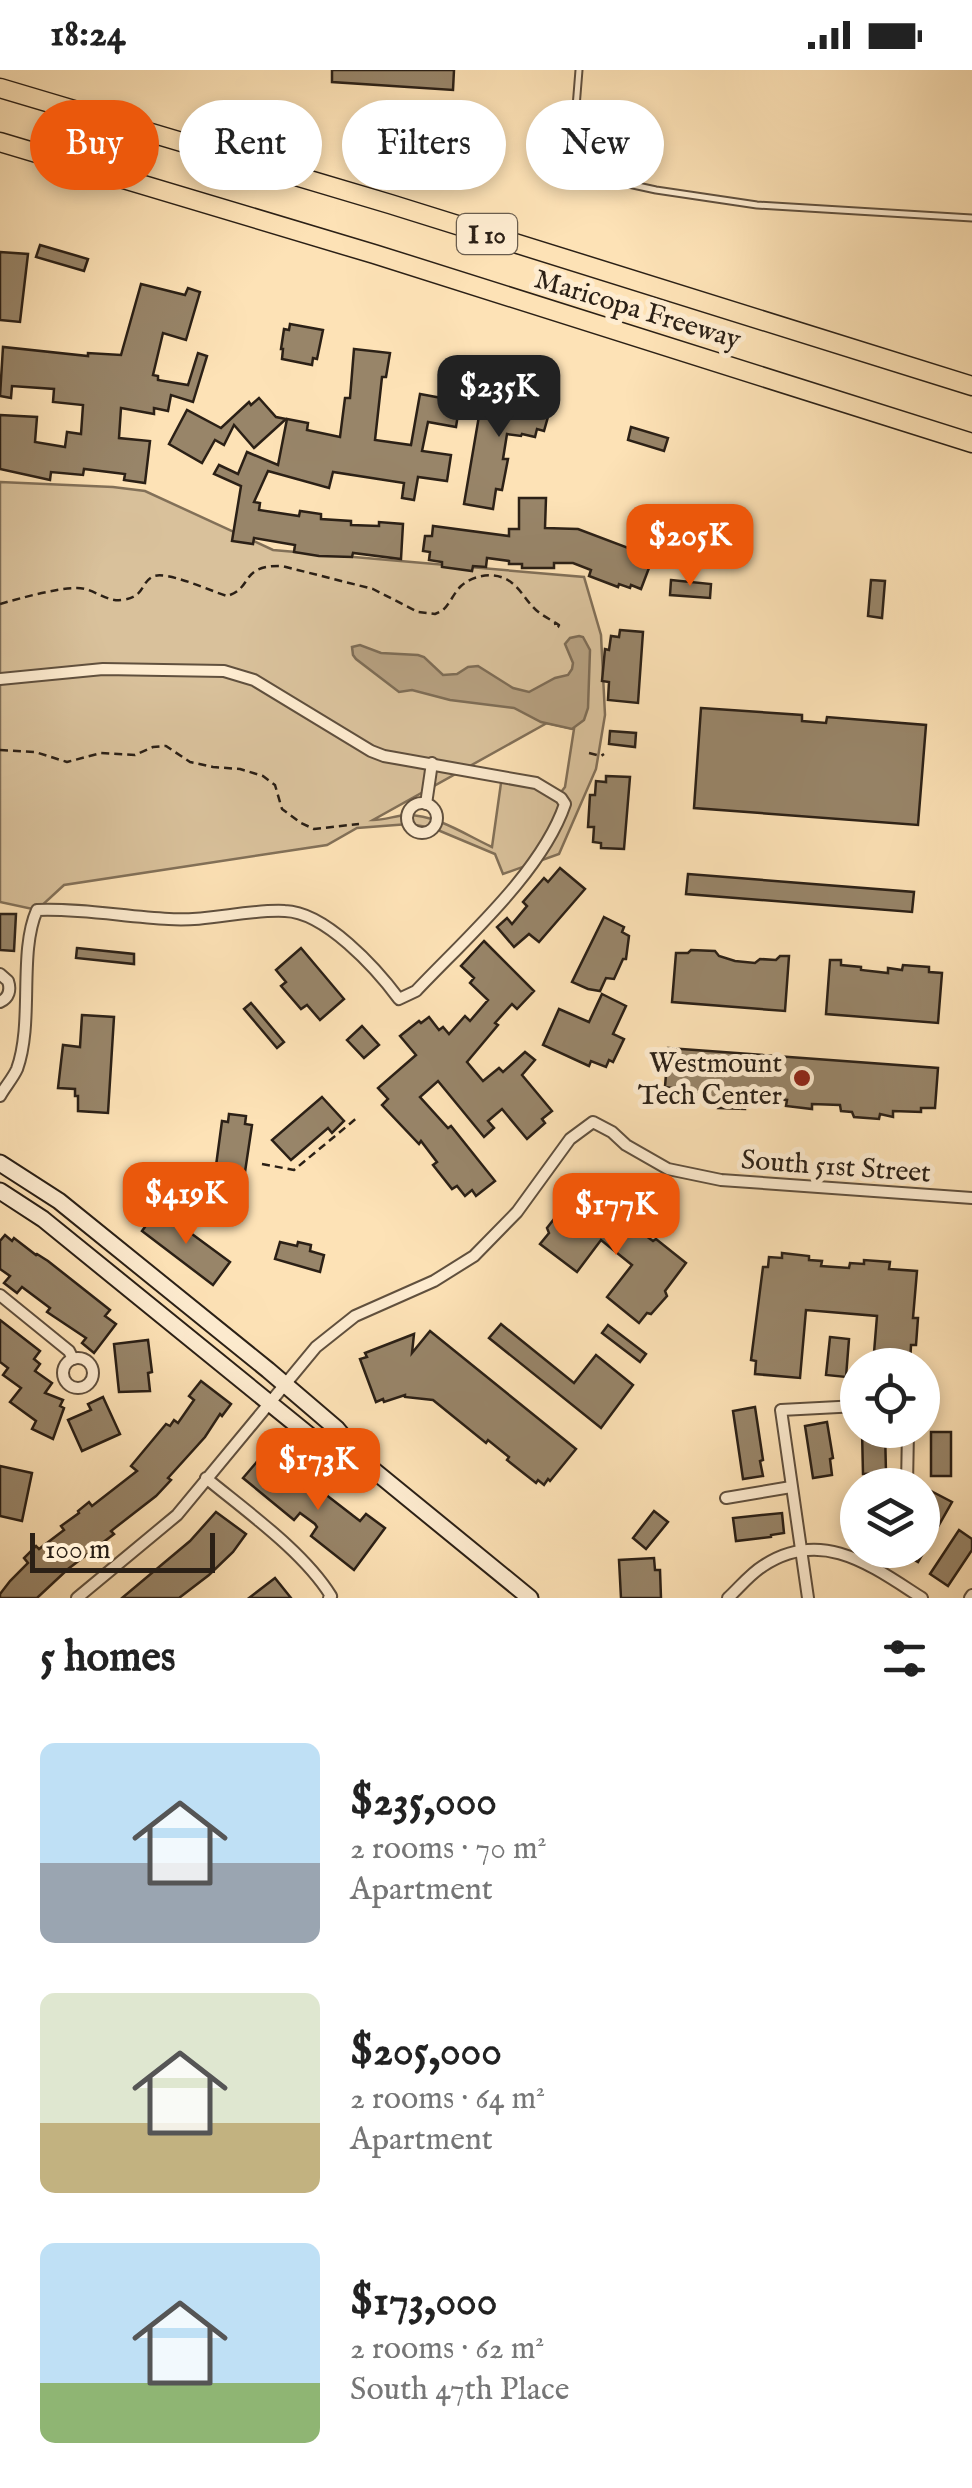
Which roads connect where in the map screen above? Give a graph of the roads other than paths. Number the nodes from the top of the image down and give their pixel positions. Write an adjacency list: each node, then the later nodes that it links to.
1 (579, 70): 4 (lane)
2 (0, 88): 5 (highway, Maricopa Freeway / I 10)
3 (0, 142): 6 (highway, Maricopa Freeway / I 10)
4 (972, 218)
5 (972, 386)
6 (972, 442)
7 (0, 678): 8 (street)
8 (432, 763): 9 (street); 12 (street)
9 (426, 804)
10 (0, 974): 11 (street)
11 (10, 990): 12 (street); 13 (street)
12 (28, 992): 14 (street)
13 (0, 1002)
14 (0, 1096)
15 (0, 1162): 20 (main road)
16 (0, 1191): 21 (main road)
17 (972, 1198): 20 (street, South 51st Street)
18 (0, 1295): 19 (street)
19 (73, 1359)
20 (285, 1384): 21 (street); 23 (main road)
21 (270, 1402): 23 (main road); 24 (street)
22 (840, 1407): 25 (street)
23 (366, 1464): 32 (main road)
24 (206, 1478): 30 (street); 31 (street)
25 (791, 1488): 26 (street); 27 (street)
26 (726, 1498)
27 (801, 1551): 28 (street); 33 (street); 34 (street)
28 (840, 1554)
29 (875, 1568): 35 (street)
30 (330, 1597)
31 (78, 1598)
32 (530, 1598)
33 (728, 1598)
34 (808, 1598)
35 (922, 1598)

